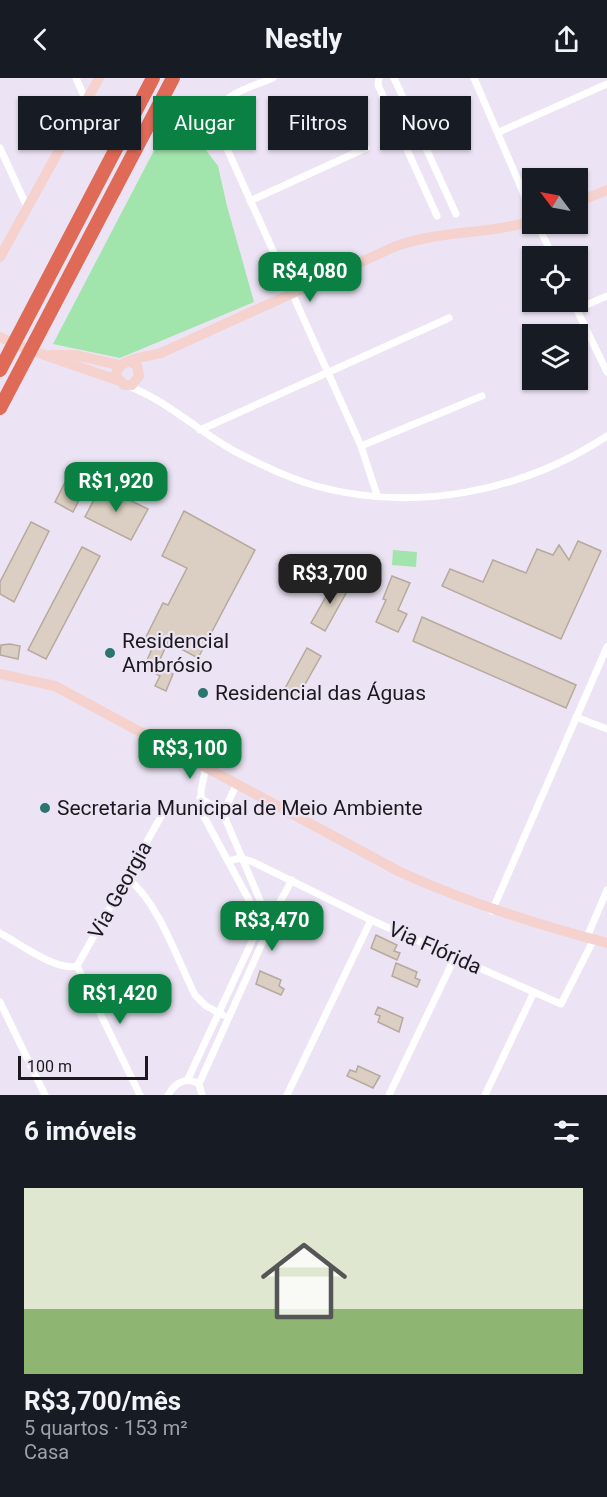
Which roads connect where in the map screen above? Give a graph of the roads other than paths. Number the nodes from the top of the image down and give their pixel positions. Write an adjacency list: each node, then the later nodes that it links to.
1 (76, 78): 10 (street)
2 (99, 78): 11 (street)
3 (153, 78): 35 (highway)
4 (173, 78): 43 (highway)
5 (273, 78): 19 (street)
6 (379, 78): 22 (street)
7 (394, 78): 21 (street)
8 (474, 78): 12 (street)
9 (607, 84): 12 (street)
10 (84, 96)
11 (89, 96)
12 (499, 132): 16 (street)
13 (0, 148): 20 (street)
14 (59, 150): 20 (street)
15 (362, 150): 19 (street)
16 (522, 188)
17 (607, 190): 18 (street)
18 (588, 198)
19 (250, 201): 25 (street)
20 (28, 208): 24 (street)
21 (456, 214)
22 (437, 216)
23 (522, 223): 25 (street)
24 (0, 257)
25 (293, 295): 32 (street); 36 (street)
26 (607, 296): 27 (street)
27 (588, 304)
28 (578, 312): 37 (street)
29 (449, 318): 36 (street)
30 (0, 330): 31 (street)
31 (4, 338): 33 (street)
32 (161, 353): 34 (street); 38 (street)
33 (48, 356): 34 (street); 39 (street)
34 (124, 363): 38 (street); 39 (street)
35 (1, 367)
36 (326, 371): 44 (street); 46 (street)
37 (607, 372)
38 (140, 374): 40 (street); 41 (street)
39 (117, 380): 40 (street)
40 (128, 386): 41 (street)
41 (149, 394): 44 (street)
42 (482, 396): 46 (street)
43 (0, 408)
44 (200, 430): 47 (street)
45 (607, 436): 47 (street)
46 (362, 446): 47 (street)
47 (377, 495)
48 (607, 647): 50 (street)
49 (0, 674): 52 (street)
50 (576, 717): 51 (street); 65 (street)
51 (607, 729)
52 (207, 766): 53 (street); 54 (street)
53 (237, 783): 55 (street); 65 (street)
54 (200, 798): 55 (street); 58 (street)
55 (226, 807): 57 (street)
56 (163, 813): 61 (street, Via Georgia)
57 (241, 858): 58 (street); 59 (street, Via Flórida); 60 (street)
58 (228, 861): 62 (street)
59 (264, 869): 60 (street); 63 (street, Via Flórida)
60 (248, 873): 62 (street); 67 (street)
61 (127, 878): 72 (street, Via Georgia); 75 (street)
62 (237, 879): 75 (street)
63 (292, 880): 66 (street, Via Flórida); 67 (street)
64 (607, 890): 69 (street)
65 (492, 911): 69 (street)
66 (371, 920): 71 (street, Via Flórida); 83 (street)
67 (269, 922): 76 (street)
68 (0, 933): 72 (street)
69 (591, 938): 70 (street); 73 (street, Via Flórida)
70 (607, 943)
71 (454, 957): 73 (street, Via Flórida); 84 (street)
72 (77, 966): 80 (street)
73 (534, 992): 85 (street)
74 (0, 1002): 79 (street)
75 (219, 1013): 76 (street); 77 (street)
76 (229, 1017): 78 (street)
77 (188, 1079): 78 (street); 81 (street)
78 (199, 1084): 82 (street)
79 (45, 1095)
80 (140, 1095)
81 (167, 1095)
82 (202, 1095)
83 (287, 1095)
84 (389, 1095)
85 (485, 1095)

